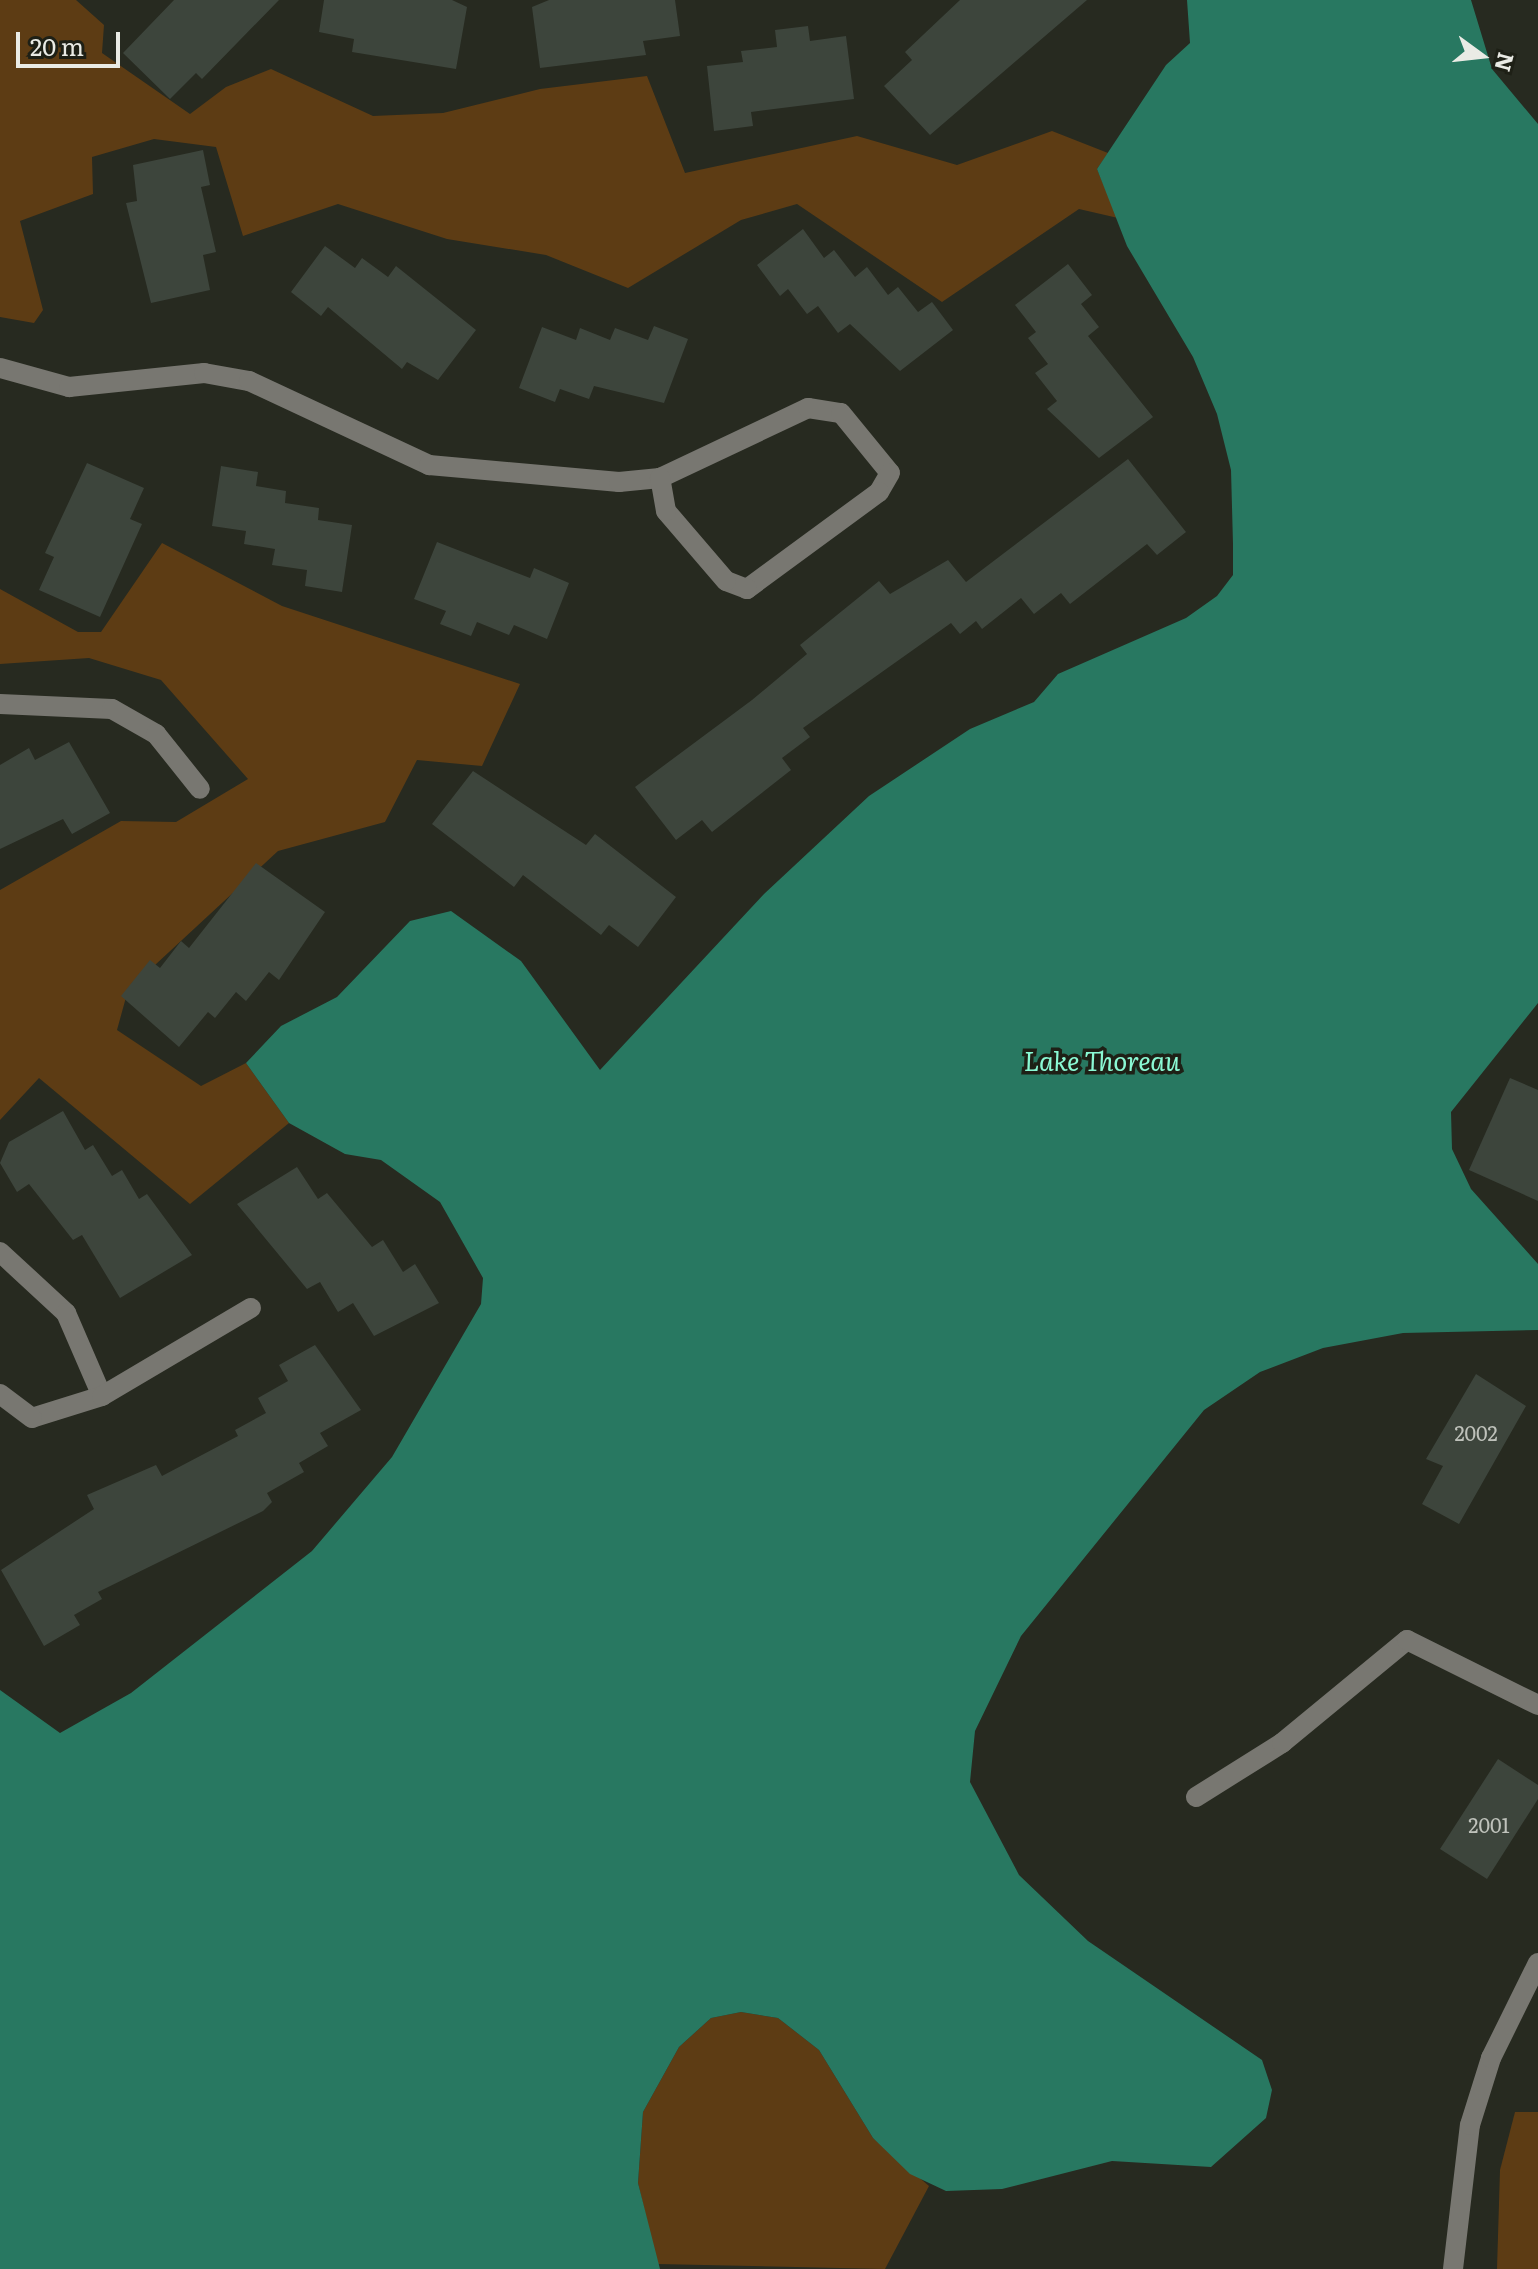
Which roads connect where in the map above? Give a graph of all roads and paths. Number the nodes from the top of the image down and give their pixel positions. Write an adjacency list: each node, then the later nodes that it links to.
1 (0, 368): 2 (street)
2 (660, 478): 2 (street)
3 (0, 704): 4 (street)
4 (200, 789)
5 (0, 1252): 8 (street)
6 (251, 1308): 8 (street)
7 (0, 1394): 8 (street)
8 (102, 1396)
9 (1538, 1705): 10 (street)
10 (1196, 1797)
11 (1538, 1963): 12 (street)
12 (1453, 2269)

